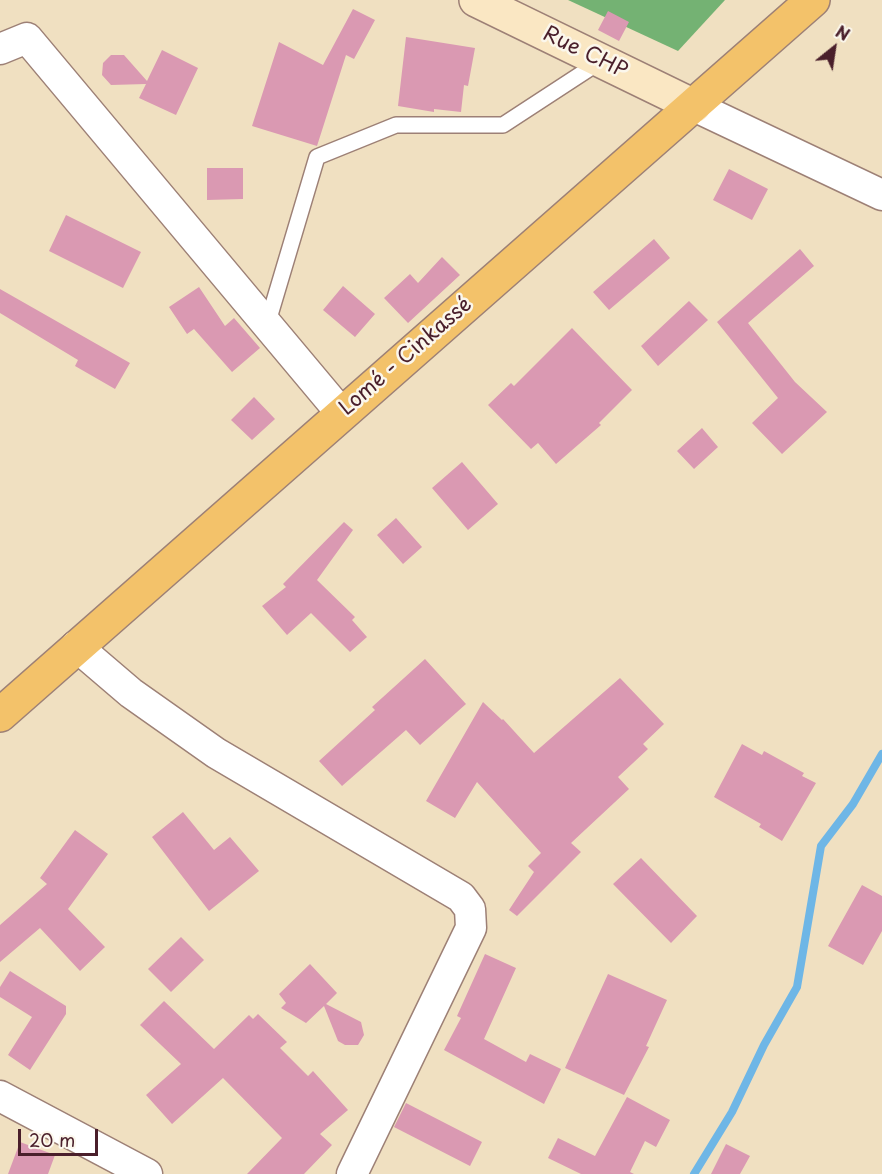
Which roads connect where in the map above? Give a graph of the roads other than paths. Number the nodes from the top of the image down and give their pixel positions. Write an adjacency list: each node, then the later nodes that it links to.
1 (476, 0): 4 (street, Rue CHP)
2 (813, 0): 5 (highway, Lomé - Cinkassé)
3 (0, 49): 7 (street)
4 (601, 61): 5 (street, Rue CHP); 7 (lane)
5 (693, 106): 6 (street); 8 (highway, Lomé - Cinkassé)
6 (882, 195)
7 (267, 325): 8 (street)
8 (342, 414): 9 (highway, Lomé - Cinkassé)
9 (76, 646): 10 (highway, Lomé - Cinkassé); 13 (street)
10 (0, 716)
11 (0, 1096): 12 (street)
12 (147, 1174)
13 (352, 1174)

